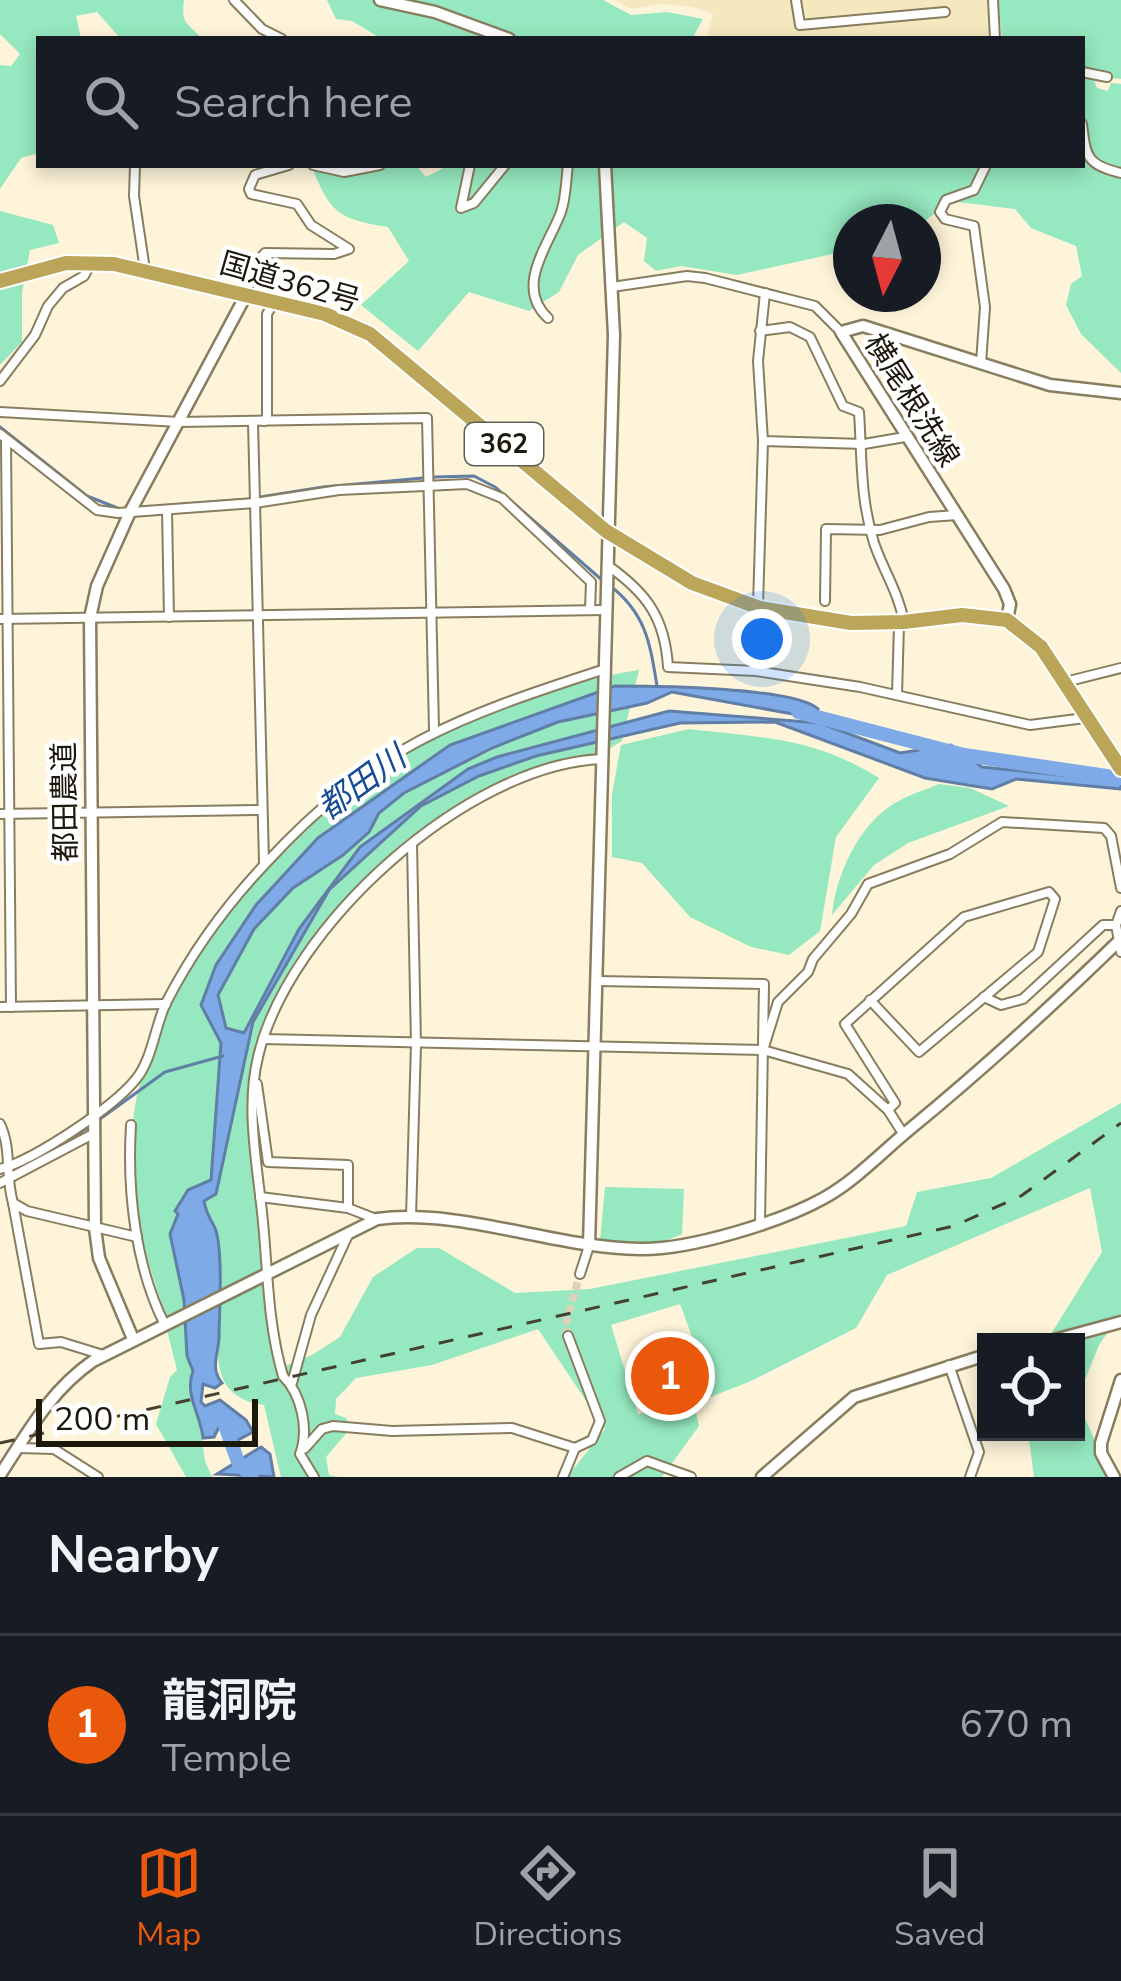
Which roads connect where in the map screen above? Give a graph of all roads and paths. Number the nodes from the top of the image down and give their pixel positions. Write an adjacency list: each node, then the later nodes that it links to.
1 (234, 0): 6 (street)
2 (380, 0): 7 (street)
3 (796, 0): 5 (street)
4 (993, 0): 8 (street)
5 (945, 12)
6 (276, 36)
7 (500, 36)
8 (995, 36)
9 (1085, 73): 10 (street)
10 (1107, 77)
11 (1085, 153): 21 (street)
12 (135, 168): 23 (street)
13 (279, 168): 27 (street)
14 (326, 168): 15 (street)
15 (365, 168)
16 (469, 168): 17 (street)
17 (503, 168)
18 (568, 168): 29 (street)
19 (605, 168): 25 (street)
20 (985, 168): 32 (street)
21 (1121, 173)
22 (91, 263): 23 (highway, 国道362号 / 362); 24 (highway, 国道362号 / 362); 33 (street)
23 (145, 270): 27 (highway, 国道362号 / 362)
24 (0, 281)
25 (612, 287): 26 (street); 48 (street)
26 (765, 293): 30 (street); 31 (street)
27 (246, 295): 28 (highway, 国道362号 / 362); 36 (street, 都田農道)
28 (276, 301): 37 (street); 48 (highway, 国道362号 / 362)
29 (548, 317)
30 (760, 331): 40 (street); 41 (street)
31 (842, 332): 32 (street, 横尾根洗線); 39 (street, 横尾根洗線)
32 (981, 363): 34 (street, 横尾根洗線)
33 (0, 381)
34 (1121, 393)
35 (0, 412): 36 (street)
36 (179, 422): 37 (street); 45 (street, 都田農道)
37 (258, 422): 42 (street); 43 (street)
38 (3, 437): 45 (street); 58 (street)
39 (905, 437): 41 (street); 46 (street, 横尾根洗線)
40 (763, 441): 41 (street); 51 (street)
41 (861, 443): 47 (street)
42 (429, 486): 43 (street); 52 (street); 54 (street)
43 (255, 500): 44 (street); 55 (street)
44 (167, 510): 45 (street); 56 (street)
45 (130, 512): 57 (street, 都田農道)
46 (957, 515): 47 (street); 59 (street, 横尾根洗線)
47 (871, 530): 50 (street); 60 (street)
48 (606, 531): 49 (street); 51 (highway, 国道362号 / 362)
49 (606, 569): 53 (street); 62 (street)
50 (824, 602)
51 (760, 608): 60 (highway, 国道362号 / 362); 62 (street)
52 (590, 610): 53 (street); 54 (street)
53 (604, 610): 63 (street)
54 (431, 612): 55 (street); 67 (street)
55 (256, 615): 56 (street); 70 (street)
56 (170, 616): 57 (street)
57 (90, 618): 58 (street); 71 (street, 都田農道)
58 (5, 619): 72 (street)
59 (1007, 620): 60 (highway, 国道362号 / 362); 64 (highway)
60 (901, 623): 65 (street)
61 (1121, 668): 64 (street)
62 (756, 670): 65 (street)
63 (603, 673): 67 (street); 68 (street)
64 (1065, 682): 66 (highway)
65 (897, 695): 66 (street)
66 (1087, 718): 69 (highway)
67 (434, 730): 74 (street)
68 (602, 759): 73 (street); 79 (street)
69 (1121, 769)
70 (261, 810): 71 (street); 74 (street)
71 (89, 812): 72 (street); 83 (street, 都田農道)
72 (6, 814): 85 (street)
73 (412, 843): 86 (street); 87 (street)
74 (264, 864): 82 (street)
75 (1121, 888): 89 (street)
76 (1121, 911): 77 (street)
77 (1115, 925): 78 (street); 80 (street)
78 (1120, 945): 95 (street)
79 (598, 981): 88 (street); 89 (street)
80 (984, 997): 81 (street); 81 (street)
81 (870, 1000): 91 (street)
82 (166, 1004): 83 (street); 92 (street)
83 (93, 1006): 85 (street); 92 (street, 都田農道)
84 (0, 1007): 85 (street)
85 (11, 1007)
86 (263, 1039): 87 (street); 90 (street)
87 (416, 1043): 88 (street); 100 (street)
88 (596, 1049): 89 (street); 106 (street)
89 (763, 1050): 91 (street); 102 (street)
90 (255, 1069): 97 (street); 99 (street)
91 (888, 1110): 95 (street)
92 (94, 1123): 96 (street); 96 (street); 103 (street, 都田農道)
93 (0, 1124): 96 (street)
94 (130, 1125): 105 (street)
95 (904, 1135): 102 (street)
96 (5, 1174): 98 (street)
97 (260, 1197): 99 (street); 108 (street)
98 (13, 1203): 103 (street); 114 (street)
99 (348, 1208): 101 (street)
100 (410, 1217): 101 (street); 106 (street)
101 (377, 1219): 104 (street)
102 (760, 1222): 106 (street)
103 (95, 1228): 105 (street); 113 (street, 都田農道)
104 (351, 1231): 108 (street); 118 (street)
105 (137, 1237): 110 (street)
106 (589, 1246): 107 (street)
107 (580, 1274)
108 (264, 1275): 110 (street); 118 (street)
109 (1121, 1322): 111 (street)
110 (166, 1326): 113 (street)
111 (1080, 1333)
112 (568, 1336): 120 (street)
113 (133, 1339): 114 (street)
114 (104, 1355): 119 (street)
115 (977, 1357): 116 (street)
116 (949, 1364): 128 (street); 129 (street)
117 (1121, 1380): 130 (street)
118 (292, 1384): 121 (street)
119 (18, 1448): 122 (street); 123 (street)
120 (575, 1448): 121 (street); 125 (street)
121 (300, 1454): 124 (street)
122 (0, 1475)
123 (98, 1477)
124 (314, 1477)
125 (563, 1477)
126 (619, 1477): 127 (street)
127 (691, 1477)
128 (761, 1477)
129 (970, 1477)
130 (1114, 1477)

